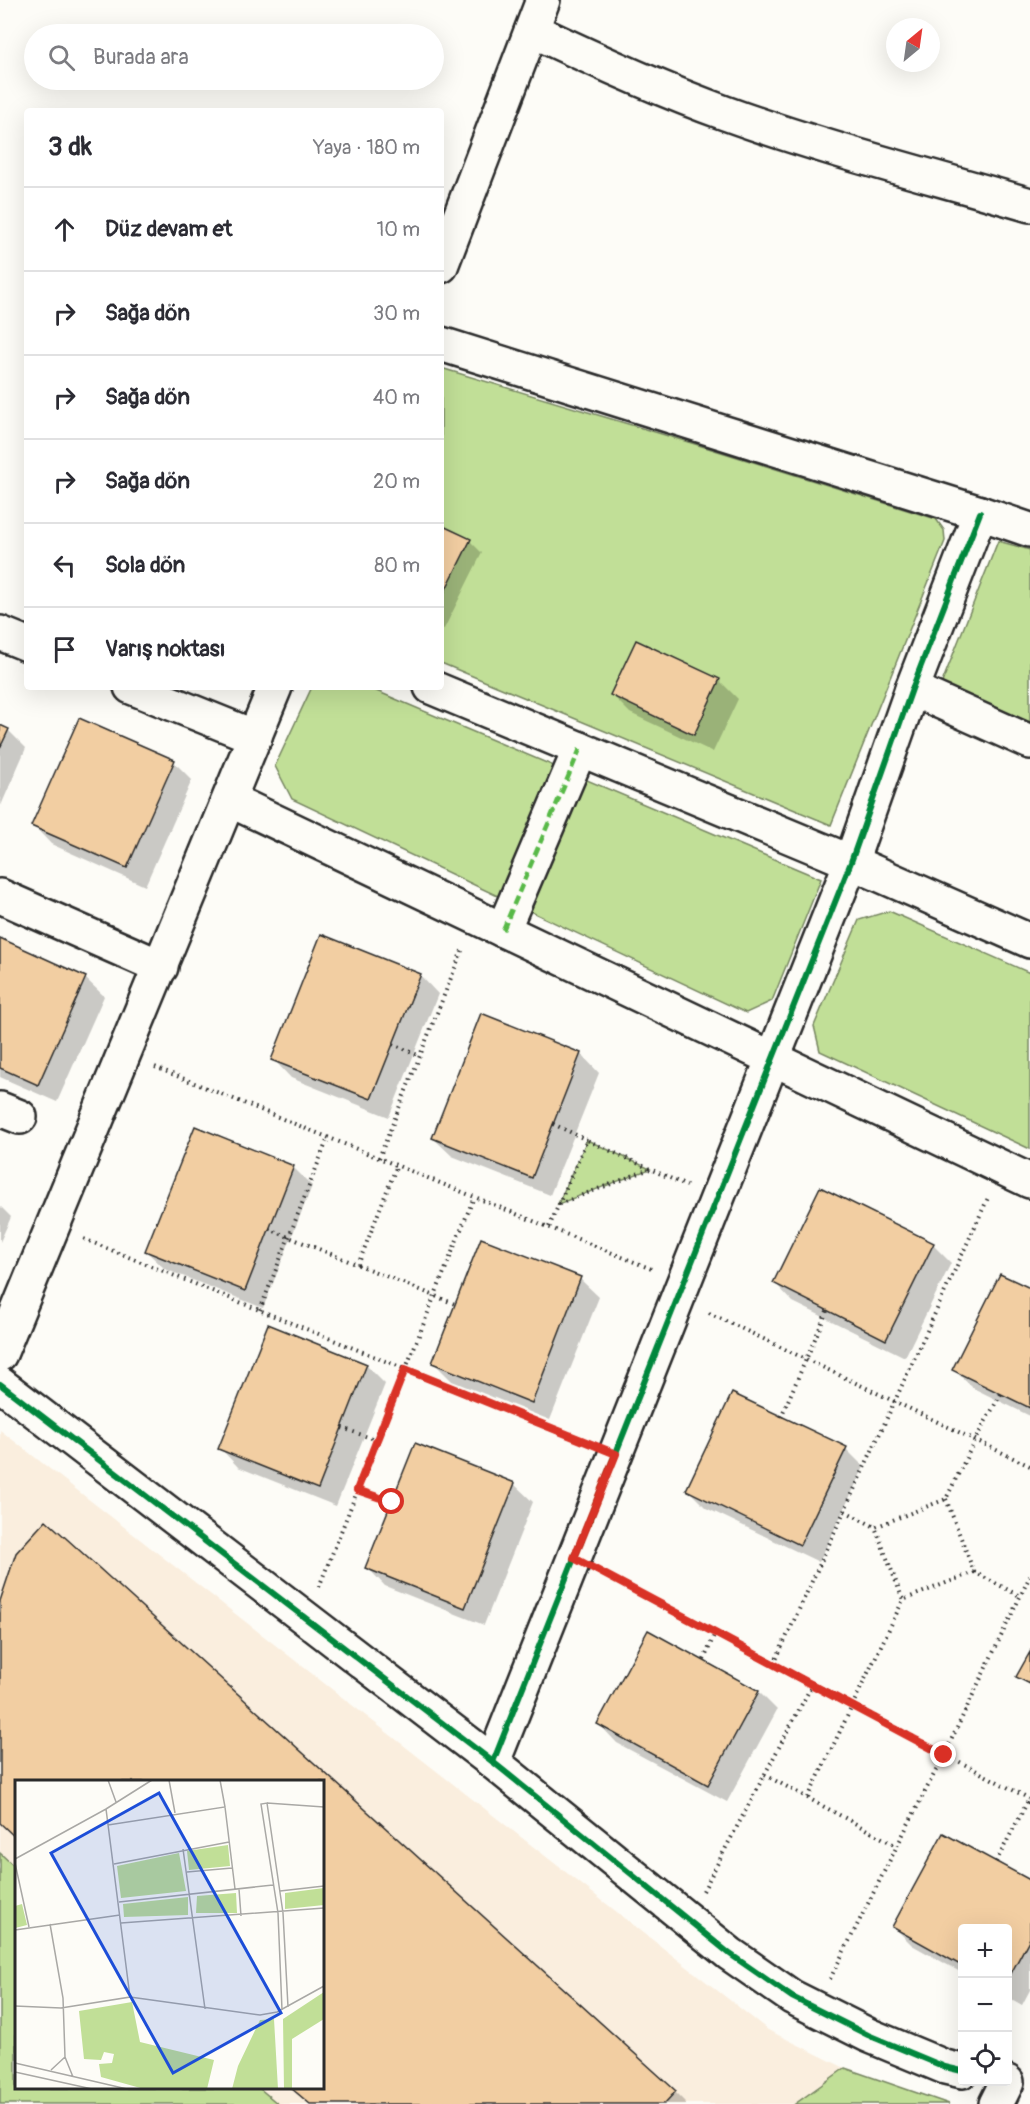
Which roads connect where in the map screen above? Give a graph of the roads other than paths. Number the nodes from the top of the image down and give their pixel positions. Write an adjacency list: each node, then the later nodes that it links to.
1 (543, 0): 2 (street)
2 (532, 30): 3 (street); 4 (street)
3 (1030, 205)
4 (444, 258)
5 (444, 345): 6 (street)
6 (981, 513): 7 (street); 10 (street)
7 (1030, 530)
8 (0, 633): 9 (street)
9 (24, 644)
10 (912, 689): 15 (street); 18 (street)
11 (138, 690): 14 (street)
12 (274, 690): 14 (street)
13 (438, 690): 16 (street)
14 (255, 737): 17 (street)
15 (1030, 742)
16 (580, 748): 18 (street); 20 (street)
17 (230, 800): 20 (street); 22 (street)
18 (851, 861): 21 (street); 23 (street)
19 (0, 896): 22 (street)
20 (489, 923): 23 (street)
21 (1030, 940)
22 (161, 966): 25 (street)
23 (773, 1059): 24 (street); 27 (street)
24 (1016, 1174)
25 (0, 1354)
26 (0, 1384): 27 (street)
27 (493, 1762): 28 (street)
28 (958, 2070)
29 (1012, 2081): 30 (street)
30 (1030, 2081)
31 (1005, 2086): 32 (street)
32 (996, 2104)

